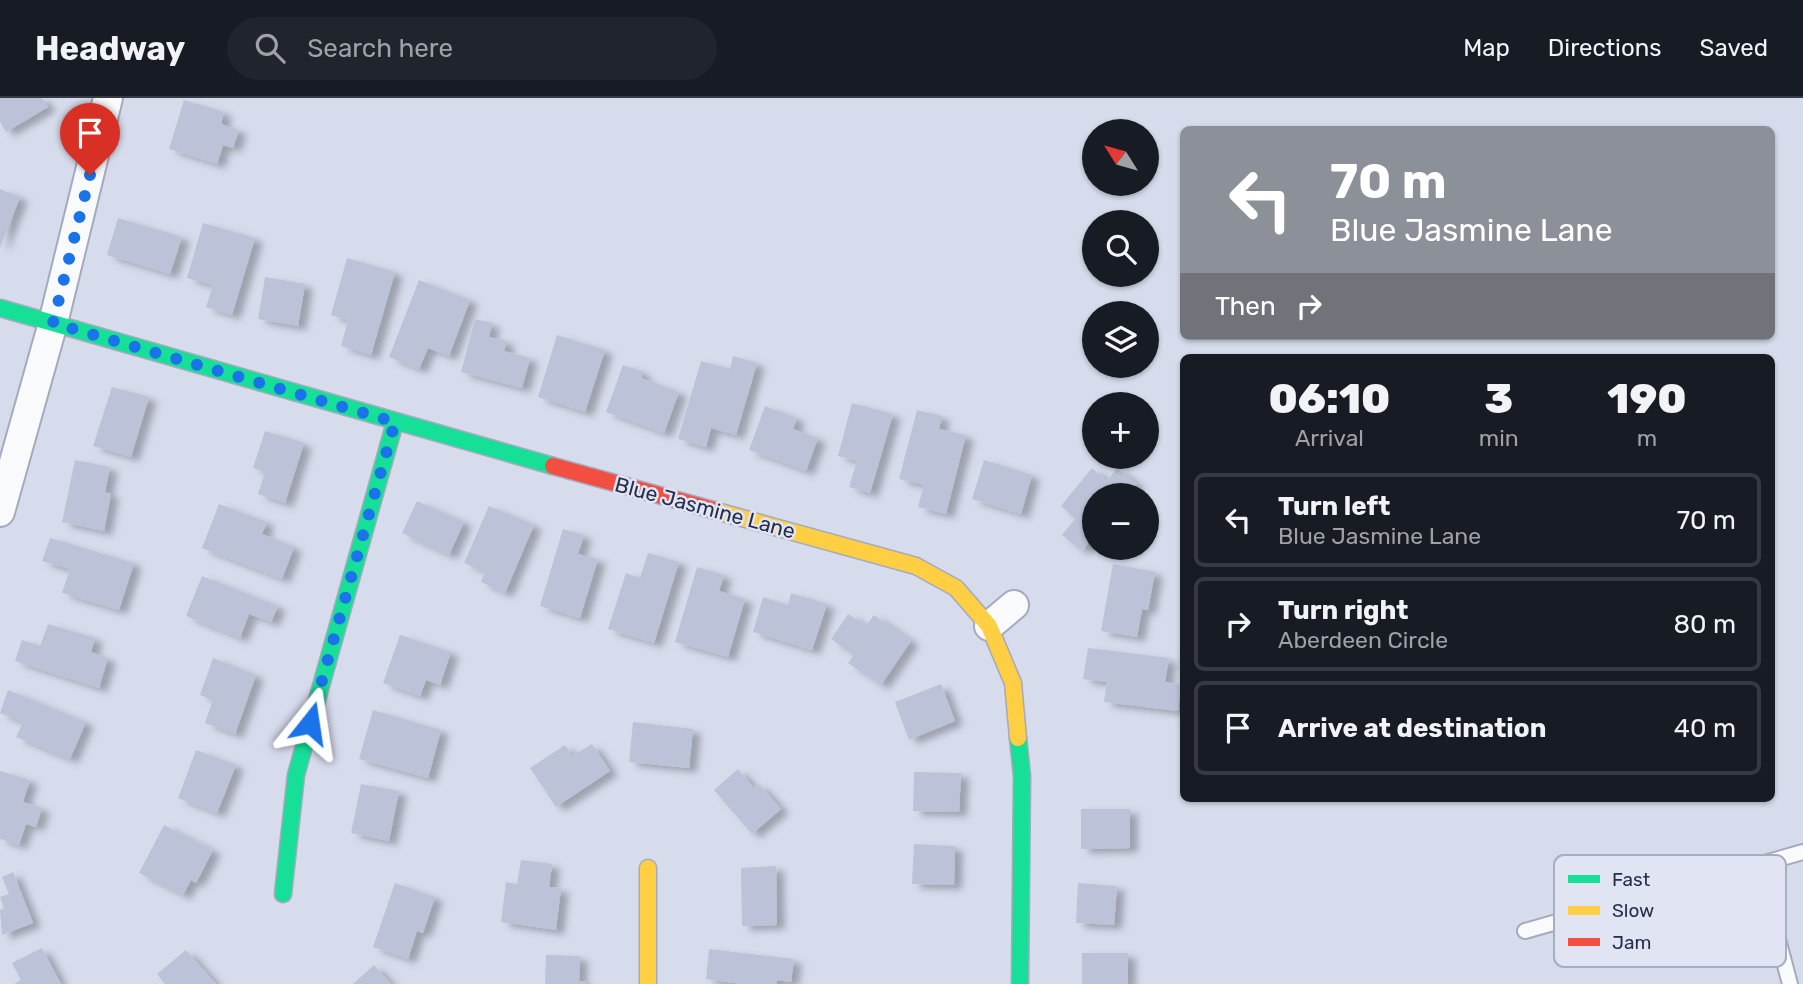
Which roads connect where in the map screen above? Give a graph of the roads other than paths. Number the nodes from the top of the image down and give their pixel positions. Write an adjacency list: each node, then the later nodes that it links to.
1 (108, 98): 3 (street)
2 (0, 308): 3 (street, Blue Jasmine Lane)
3 (53, 323): 4 (street, Blue Jasmine Lane); 5 (street)
4 (395, 422): 7 (street, Blue Jasmine Lane); 11 (street)
5 (0, 512)
6 (1014, 605): 7 (street)
7 (989, 626): 16 (street, Blue Jasmine Lane)
8 (1803, 852): 9 (lane)
9 (1786, 857)
10 (648, 868): 15 (street)
11 (283, 894)
12 (1554, 923): 13 (lane)
13 (1525, 931)
14 (1785, 967): 17 (lane)
15 (648, 984)
16 (1020, 984)
17 (1790, 984)

